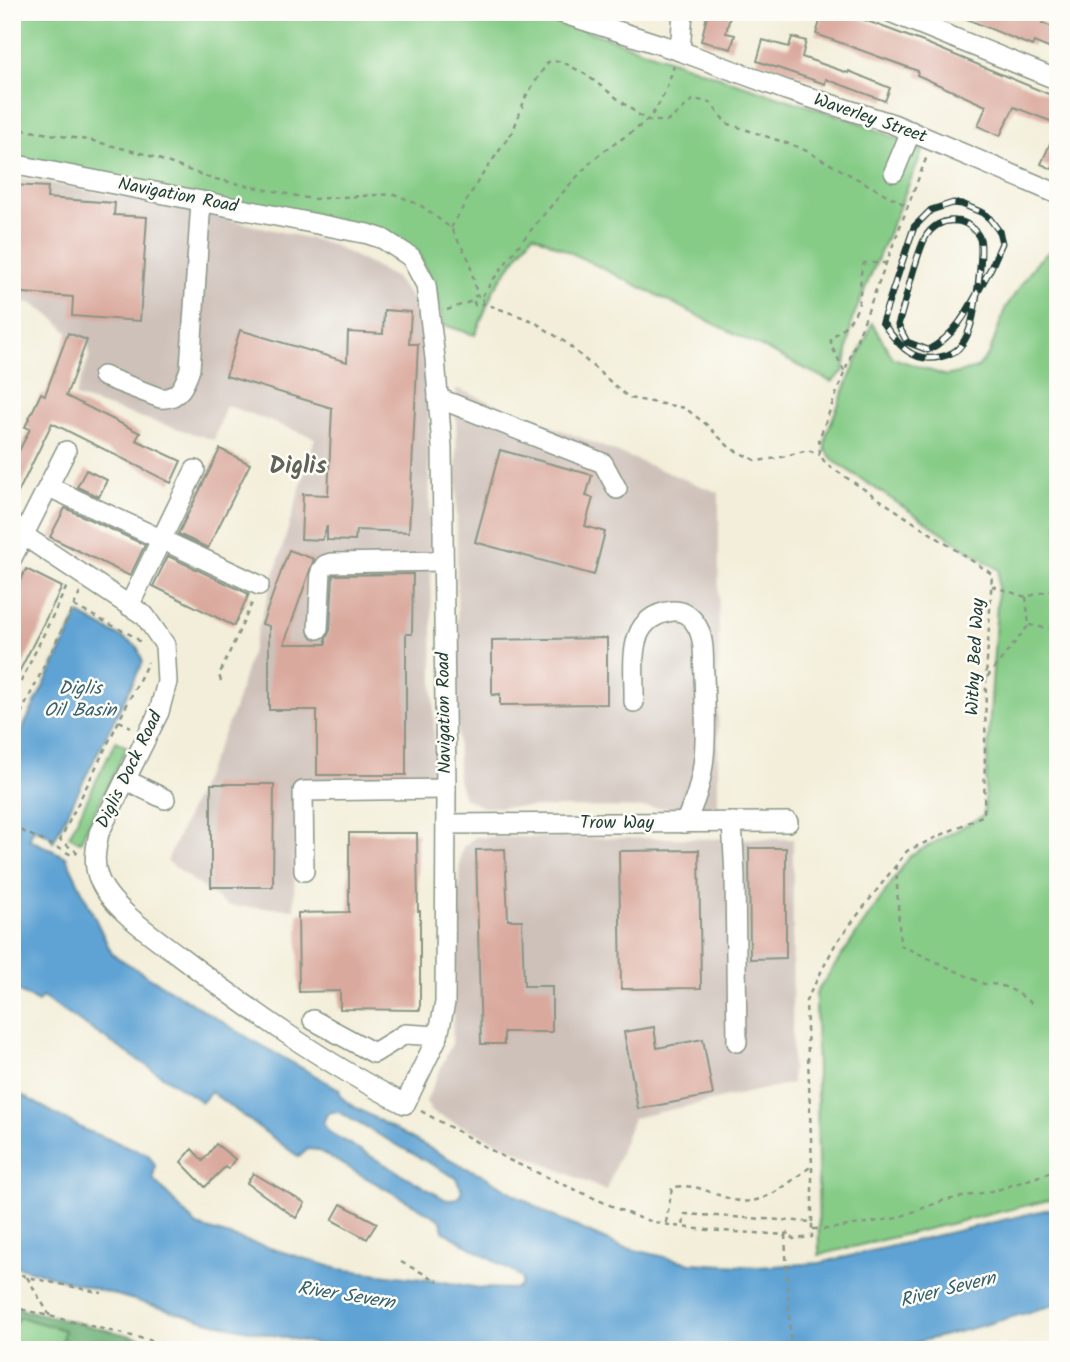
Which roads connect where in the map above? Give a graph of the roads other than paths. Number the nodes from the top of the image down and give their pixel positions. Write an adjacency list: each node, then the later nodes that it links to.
1 (683, 12): 4 (street)
2 (890, 12): 5 (street)
3 (570, 14): 4 (street, Waverley Street)
4 (680, 51): 6 (street, Waverley Street)
5 (1058, 80)
6 (911, 131): 8 (street); 9 (street, Waverley Street)
7 (12, 164): 10 (street, Navigation Road)
8 (894, 172)
9 (1058, 194)
10 (201, 201): 11 (street); 12 (street, Navigation Road)
11 (103, 376)
12 (438, 398): 16 (street); 20 (street, Navigation Road)
13 (66, 451): 15 (street)
14 (195, 470): 18 (street)
15 (49, 487): 17 (street); 18 (street)
16 (617, 489)
17 (18, 529): 19 (street); 22 (street, Diglis Dock Road)
18 (162, 540): 21 (street); 22 (street)
19 (12, 558)
20 (443, 561): 23 (street); 26 (street, Navigation Road)
21 (259, 585)
22 (129, 606): 25 (street, Diglis Dock Road)
23 (318, 629)
24 (634, 702): 30 (street)
25 (126, 780): 27 (street); 36 (street, Diglis Dock Road)
26 (446, 789): 31 (street, Navigation Road); 32 (street)
27 (165, 799)
28 (732, 822): 29 (street, Trow Way); 30 (street, Trow Way); 35 (street)
29 (788, 822)
30 (684, 823): 31 (street, Trow Way)
31 (446, 824): 34 (street, Navigation Road)
32 (304, 871)
33 (313, 1020): 34 (street)
34 (438, 1036): 36 (street, Navigation Road)
35 (737, 1042)
36 (405, 1104)

